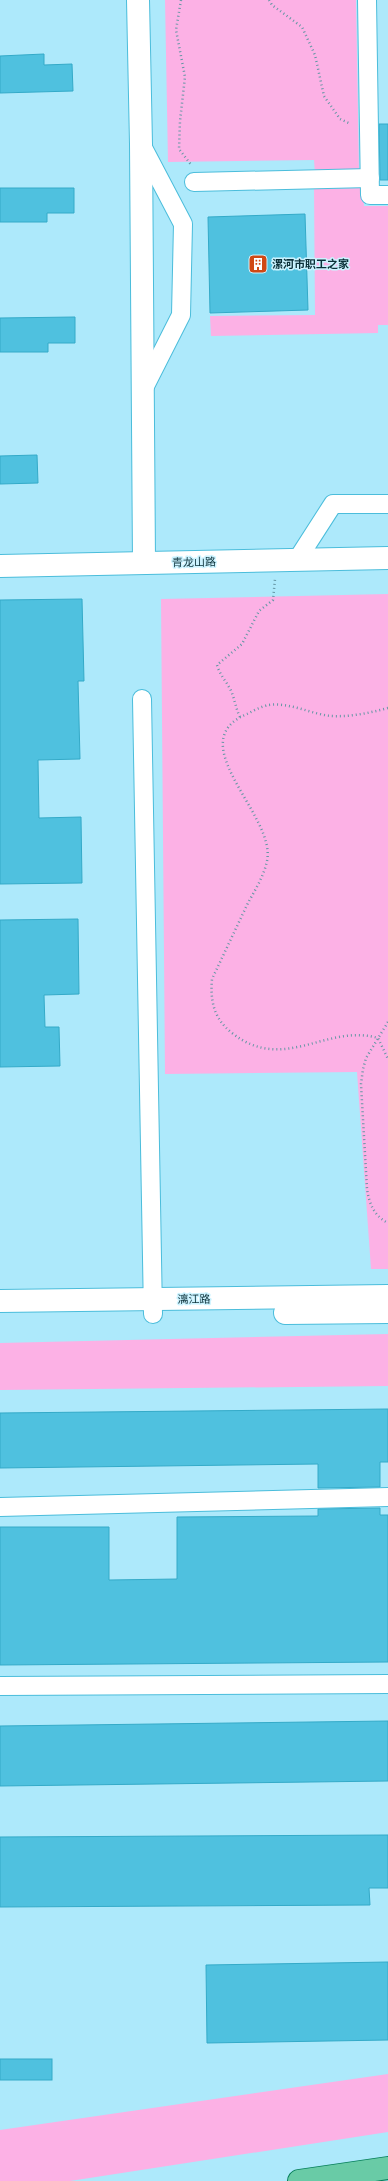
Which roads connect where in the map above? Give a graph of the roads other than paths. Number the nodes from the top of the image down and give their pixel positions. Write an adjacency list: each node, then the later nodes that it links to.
1 (138, 0): 3 (street)
2 (367, 0): 4 (street)
3 (141, 144): 7 (street); 7 (street)
4 (370, 178): 5 (street); 6 (street)
5 (199, 182)
6 (388, 195)
7 (142, 392): 11 (street)
8 (388, 504): 10 (street)
9 (388, 558): 10 (street, 青龙山路)
10 (287, 560): 11 (street, 青龙山路)
11 (144, 563): 12 (street, 青龙山路)
12 (0, 566)
13 (142, 699): 16 (street)
14 (388, 1296): 16 (street, 漓江路)
15 (0, 1301): 16 (street, 漓江路)
16 (152, 1307): 17 (street, 漓江路); 18 (street, 漓江路)
17 (388, 1312)
18 (0, 1315)
19 (388, 1497): 20 (street)
20 (0, 1507)
21 (388, 1684): 22 (street)
22 (0, 1686)
23 (388, 2168): 24 (main road)
24 (299, 2181)

